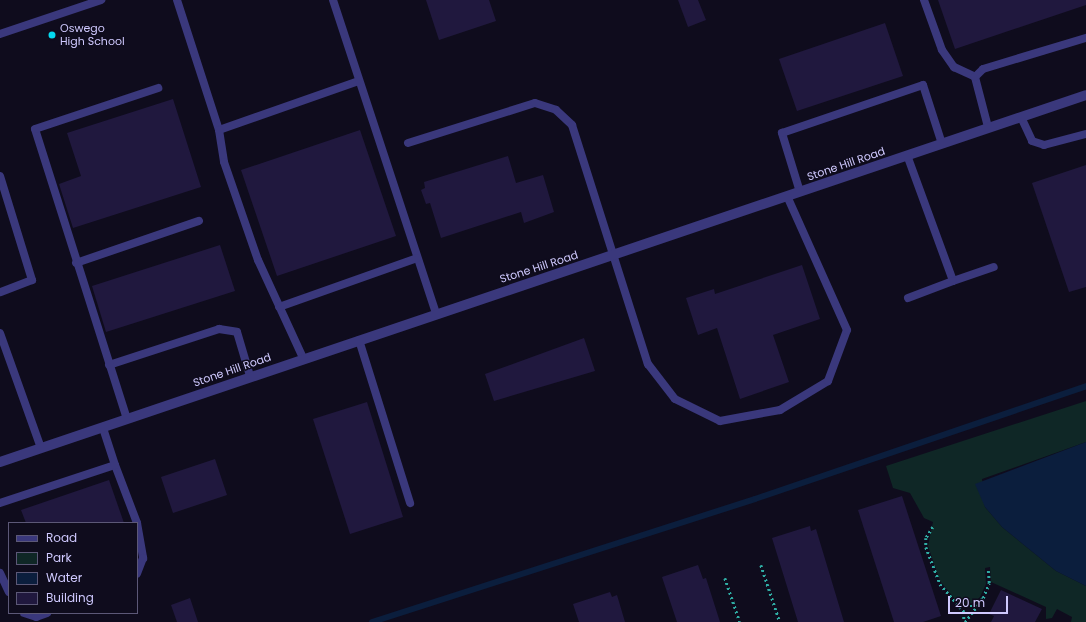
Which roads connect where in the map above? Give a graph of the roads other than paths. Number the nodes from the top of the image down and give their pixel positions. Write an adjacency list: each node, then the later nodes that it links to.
1 (101, 0): 5 (lane)
2 (177, 0): 13 (lane)
3 (332, 0): 8 (lane)
4 (924, 0): 7 (lane)
5 (0, 34)
6 (1086, 38): 7 (lane)
7 (975, 76): 12 (lane)
8 (359, 81): 13 (lane); 23 (lane)
9 (158, 88): 24 (lane)
10 (1086, 95): 11 (street, Stone Hill Road)
11 (1020, 117): 12 (street, Stone Hill Road); 14 (lane)
12 (988, 127): 16 (street, Stone Hill Road)
13 (219, 130): 29 (lane)
14 (1086, 134)
15 (408, 143): 22 (lane)
16 (942, 144): 17 (street, Stone Hill Road); 19 (lane)
17 (907, 155): 19 (street, Stone Hill Road); 26 (lane)
18 (0, 176): 27 (lane)
19 (800, 192): 20 (street, Stone Hill Road)
20 (787, 196): 22 (street, Stone Hill Road); 22 (lane)
21 (199, 221): 24 (lane)
22 (613, 255): 30 (street, Stone Hill Road)
23 (417, 258): 29 (lane); 30 (lane)
24 (76, 263): 34 (lane)
25 (994, 267): 26 (lane)
26 (953, 282): 28 (lane)
27 (0, 292)
28 (908, 298)
29 (279, 307): 33 (lane)
30 (436, 314): 32 (street, Stone Hill Road)
31 (0, 333): 38 (lane)
32 (359, 340): 33 (street, Stone Hill Road); 42 (lane)
33 (303, 358): 35 (street, Stone Hill Road)
34 (109, 365): 35 (lane); 36 (lane)
35 (250, 376): 36 (street, Stone Hill Road)
36 (127, 419): 37 (street, Stone Hill Road)
37 (103, 427): 38 (street, Stone Hill Road); 40 (lane)
38 (41, 448): 39 (street, Stone Hill Road)
39 (0, 462)
40 (115, 465): 41 (lane); 43 (lane)
41 (0, 503)
42 (410, 503)
43 (137, 522)
44 (138, 529): 45 (lane)
45 (138, 571)
46 (0, 573): 47 (lane)
47 (8, 590)
48 (28, 614): 49 (lane)
49 (43, 614)

